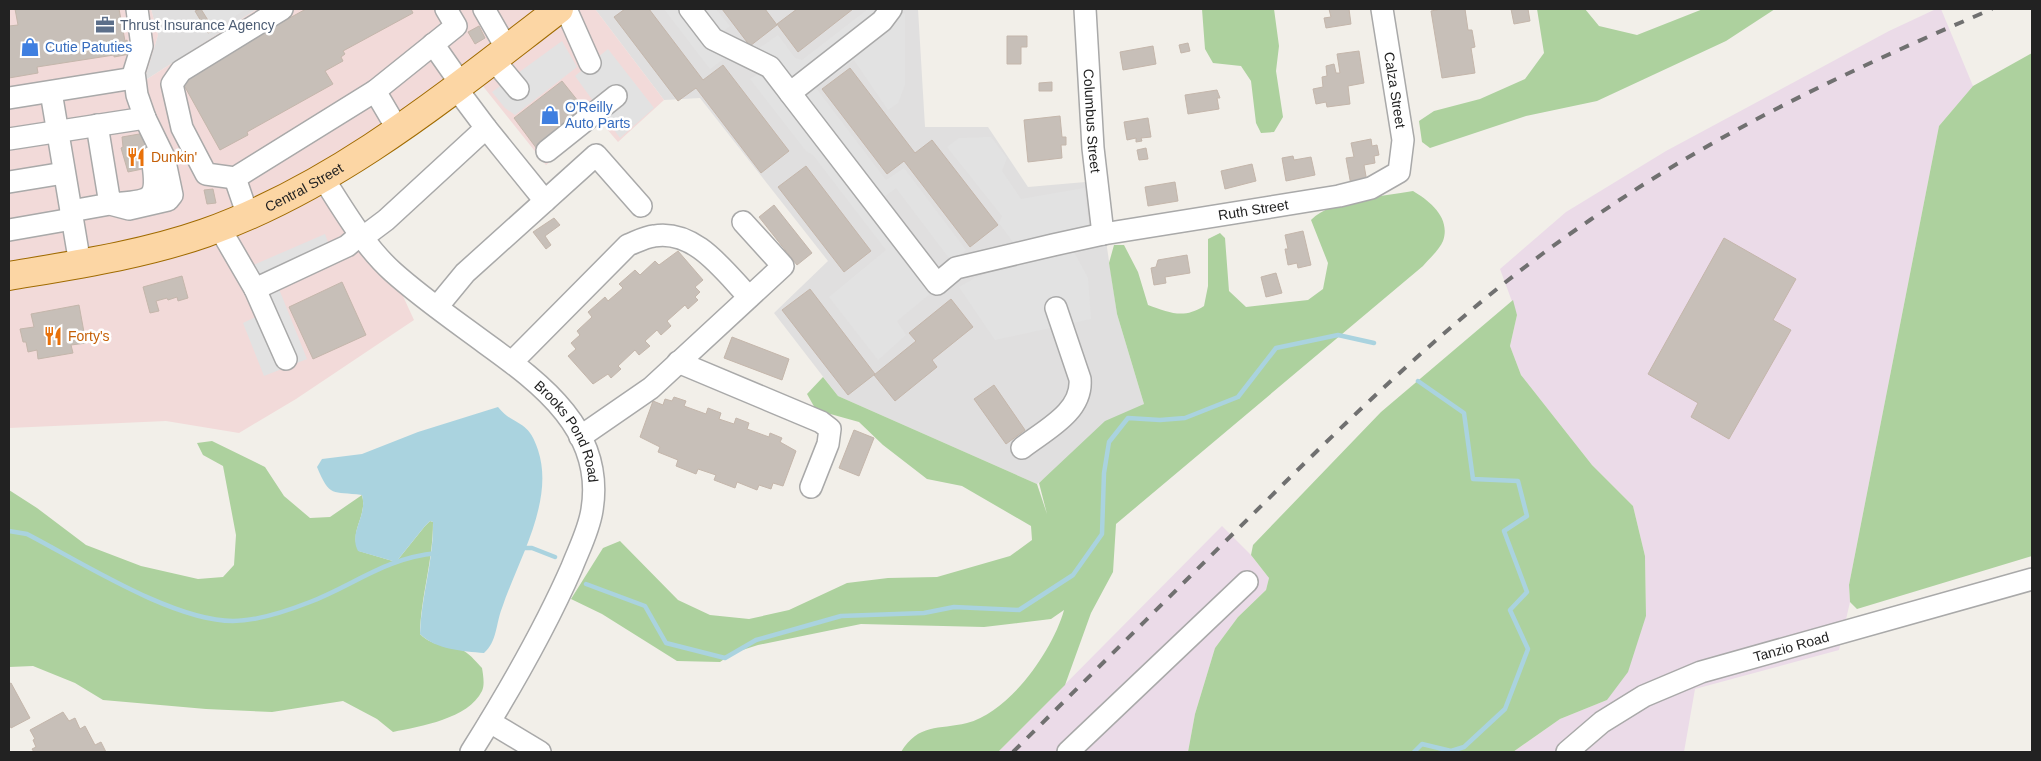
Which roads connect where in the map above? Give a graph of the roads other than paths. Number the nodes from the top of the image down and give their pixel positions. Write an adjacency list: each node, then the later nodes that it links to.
1 (138, 9): 14 (street)
2 (282, 9): 31 (street)
3 (446, 9): 11 (street)
4 (484, 9): 12 (street)
5 (558, 9): 12 (main road, Central Street)
6 (566, 9): 13 (street)
7 (690, 9): 19 (street)
8 (891, 9): 19 (street)
9 (1085, 9): 42 (street, Columbus Street)
10 (1382, 9): 29 (street, Calza Street)
11 (433, 44): 15 (street); 17 (street)
12 (500, 54): 15 (main road, Central Street); 16 (street)
13 (590, 63)
14 (134, 78): 18 (street); 22 (street)
15 (458, 86): 24 (street); 25 (main road, Central Street)
16 (518, 89)
17 (375, 91): 25 (street); 31 (street)
18 (51, 92): 21 (street); 26 (street)
19 (790, 93): 42 (street, Ruth Street)
20 (616, 96): 28 (street)
21 (9, 98)
22 (144, 118): 23 (street); 35 (street)
23 (97, 125): 26 (street); 35 (street)
24 (486, 128): 34 (street); 43 (street)
25 (398, 130): 32 (main road, Central Street)
26 (58, 132): 27 (street); 30 (street)
27 (9, 140)
28 (547, 151)
29 (1399, 172): 42 (street, Ruth Street)
30 (64, 173): 33 (street); 37 (street)
31 (235, 178): 38 (street)
32 (323, 178): 38 (main road, Central Street); 43 (street, Brooks Pond Road)
33 (9, 182)
34 (546, 201): 36 (street); 48 (street)
35 (110, 204): 37 (street)
36 (642, 206)
37 (72, 215): 41 (street); 44 (street)
38 (248, 216): 40 (main road, Central Street)
39 (743, 222): 47 (street)
40 (219, 227): 44 (main road, Central Street); 46 (street)
41 (9, 230)
42 (1104, 234)
43 (361, 236): 46 (street); 48 (street, Brooks Pond Road)
44 (80, 264): 45 (main road, Central Street)
45 (9, 276)
46 (255, 289): 50 (street)
47 (749, 297): 51 (street); 52 (street)
48 (437, 307): 51 (street, Brooks Pond Road)
49 (1056, 308): 54 (street)
50 (286, 359)
51 (512, 362): 53 (street, Brooks Pond Road)
52 (678, 362): 53 (street); 55 (street)
53 (580, 437): 58 (street, Brooks Pond Road)
54 (1022, 448)
55 (811, 487)
56 (2032, 579): 62 (street, Tanzio Road)
57 (1248, 582): 61 (street)
58 (490, 722): 59 (street, Brooks Pond Road); 60 (street)
59 (471, 752)
60 (540, 752)
61 (1068, 752)
62 (1567, 752)

